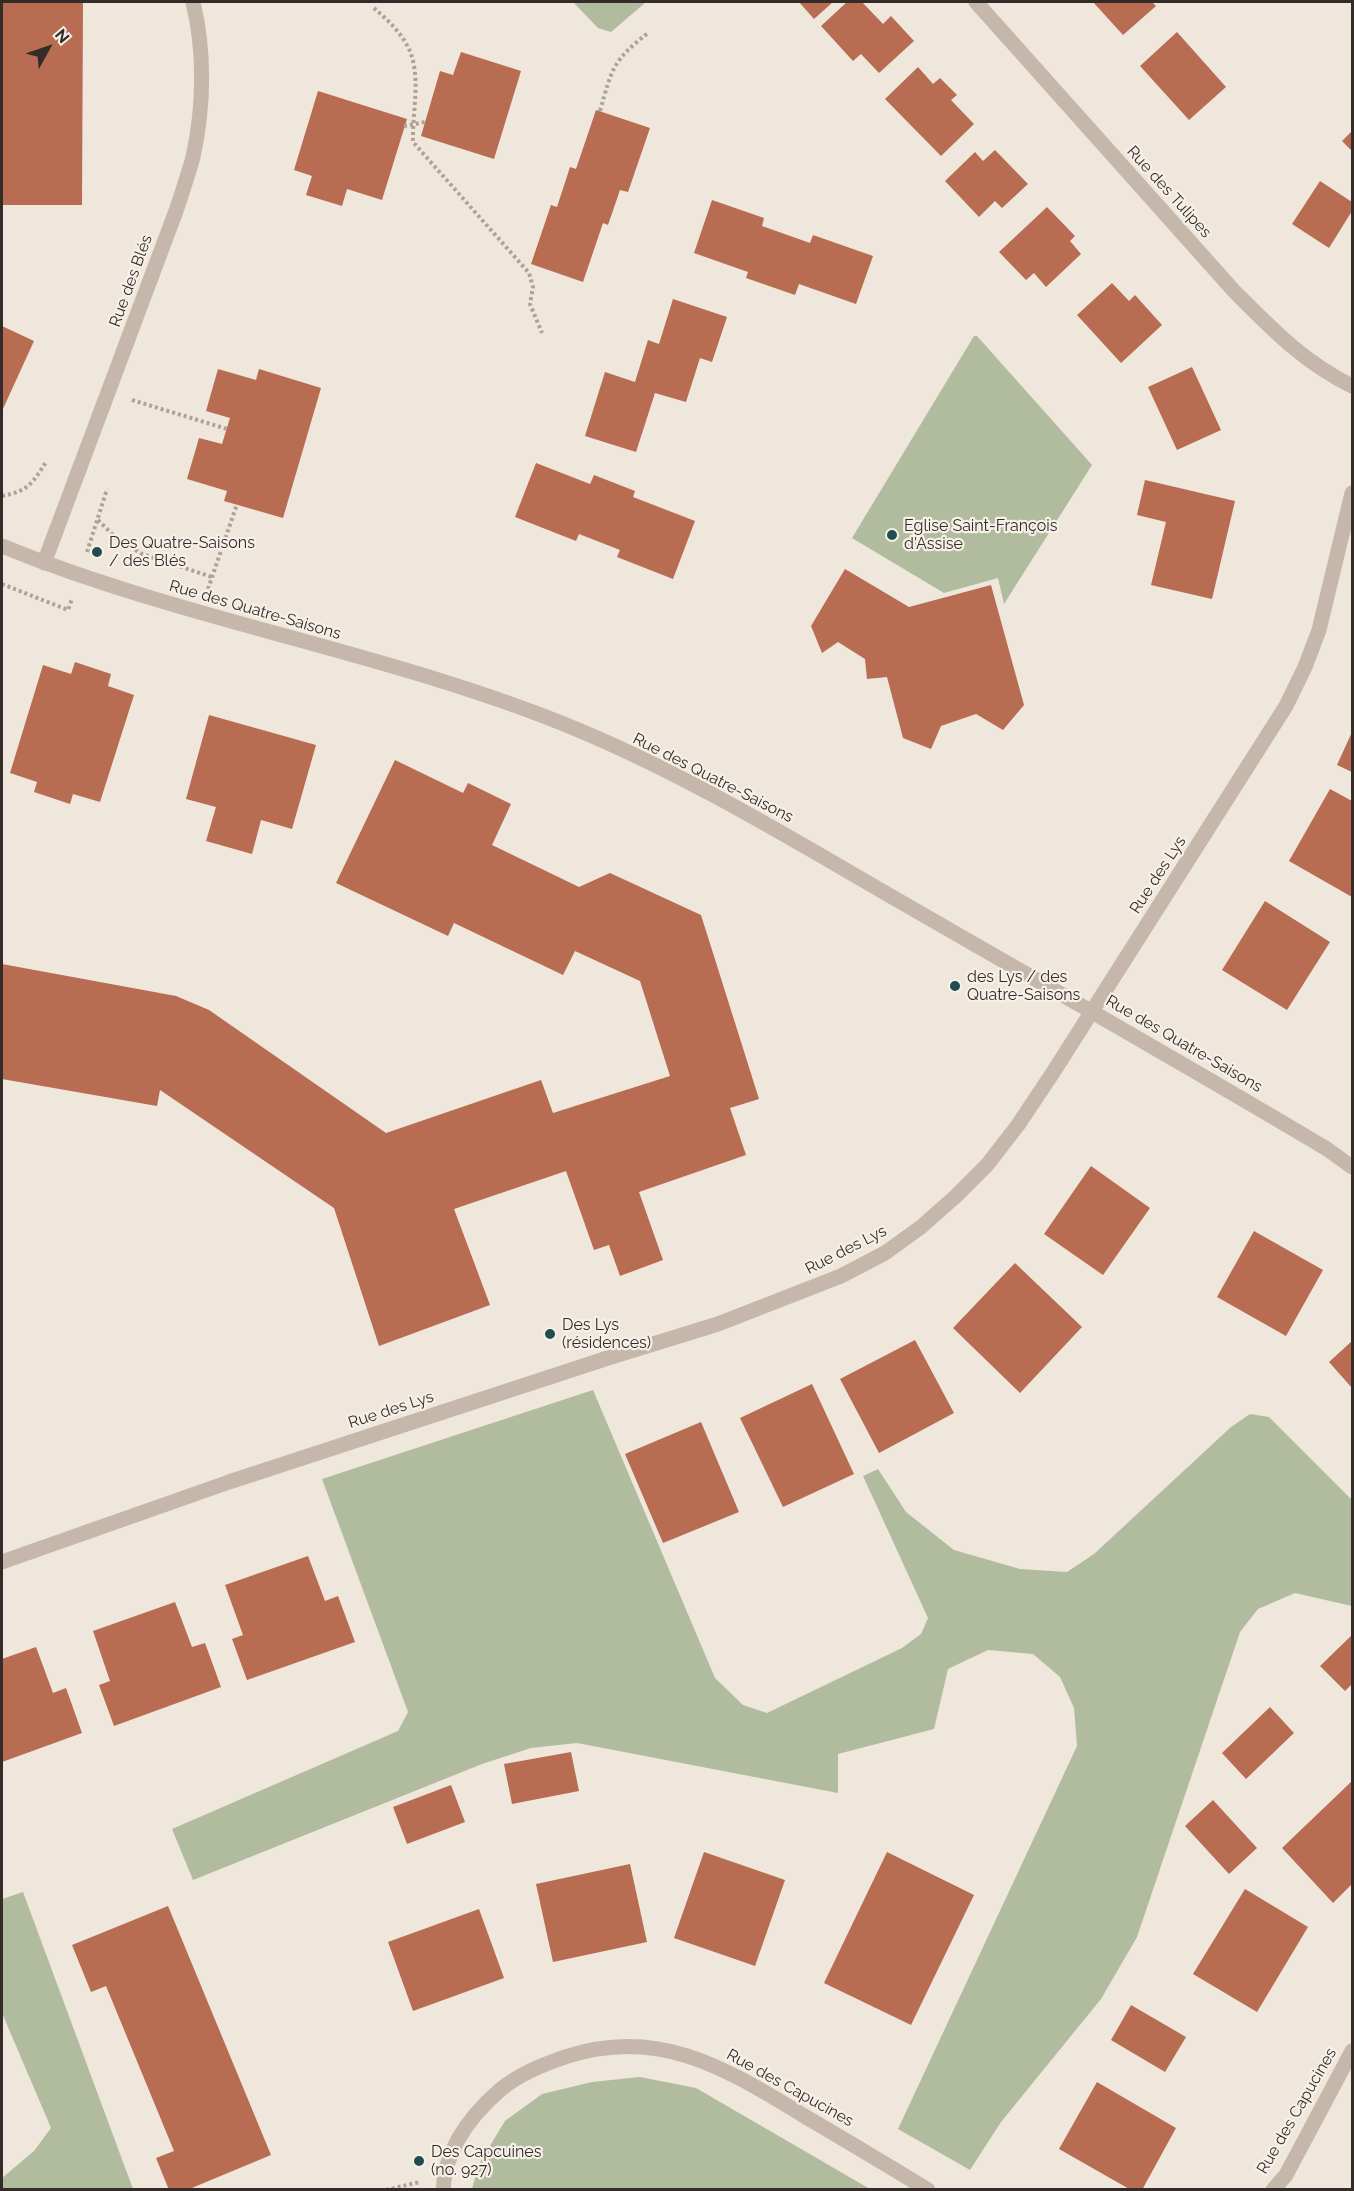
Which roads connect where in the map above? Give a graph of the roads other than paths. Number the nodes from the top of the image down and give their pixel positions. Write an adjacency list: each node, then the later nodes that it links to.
1 (193, 2): 6 (street, Rue des Blés)
2 (976, 2): 3 (street, Rue des Tulipes)
3 (1353, 386)
4 (1353, 493): 7 (street, Rue des Lys)
5 (2, 546): 6 (street, Rue des Quatre-Saisons)
6 (44, 564): 7 (street, Rue des Quatre-Saisons)
7 (1092, 1011): 8 (street, Rue des Quatre-Saisons); 9 (street, Rue des Lys)
8 (1353, 1167)
9 (2, 1562)
10 (1353, 2051): 13 (street, Rue des Capucines)
11 (443, 2190): 12 (street, Rue des Capucines)
12 (928, 2190)
13 (1273, 2190)

